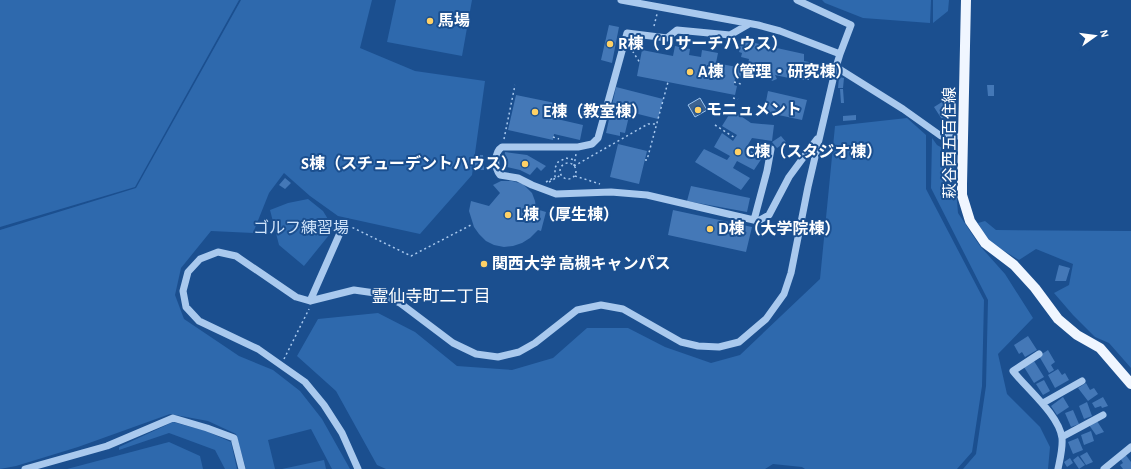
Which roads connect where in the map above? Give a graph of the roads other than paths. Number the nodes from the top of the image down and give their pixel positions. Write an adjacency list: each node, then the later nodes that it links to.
1 (621, 0): 4 (street)
2 (797, 0): 6 (street)
3 (966, 0): 9 (main road, 萩谷西五百住線)
4 (663, 5): 5 (street)
5 (749, 24): 6 (street); 11 (street)
6 (840, 54): 7 (street)
7 (836, 67): 8 (street); 9 (street)
8 (820, 136): 11 (street); 13 (street)
9 (964, 136): 16 (main road, 萩谷西五百住線)
10 (759, 146): 11 (street)
11 (754, 220)
12 (340, 233): 13 (street)
13 (311, 302): 23 (street)
14 (1039, 354): 17 (street)
15 (1082, 381): 17 (street)
16 (1131, 384)
17 (1043, 403): 19 (street)
18 (1103, 415): 19 (street)
19 (1062, 437): 24 (street)
20 (1131, 446): 25 (street)
21 (26, 469): 22 (street)
22 (242, 469)
23 (358, 469)
24 (1058, 469)
25 (1104, 469)

